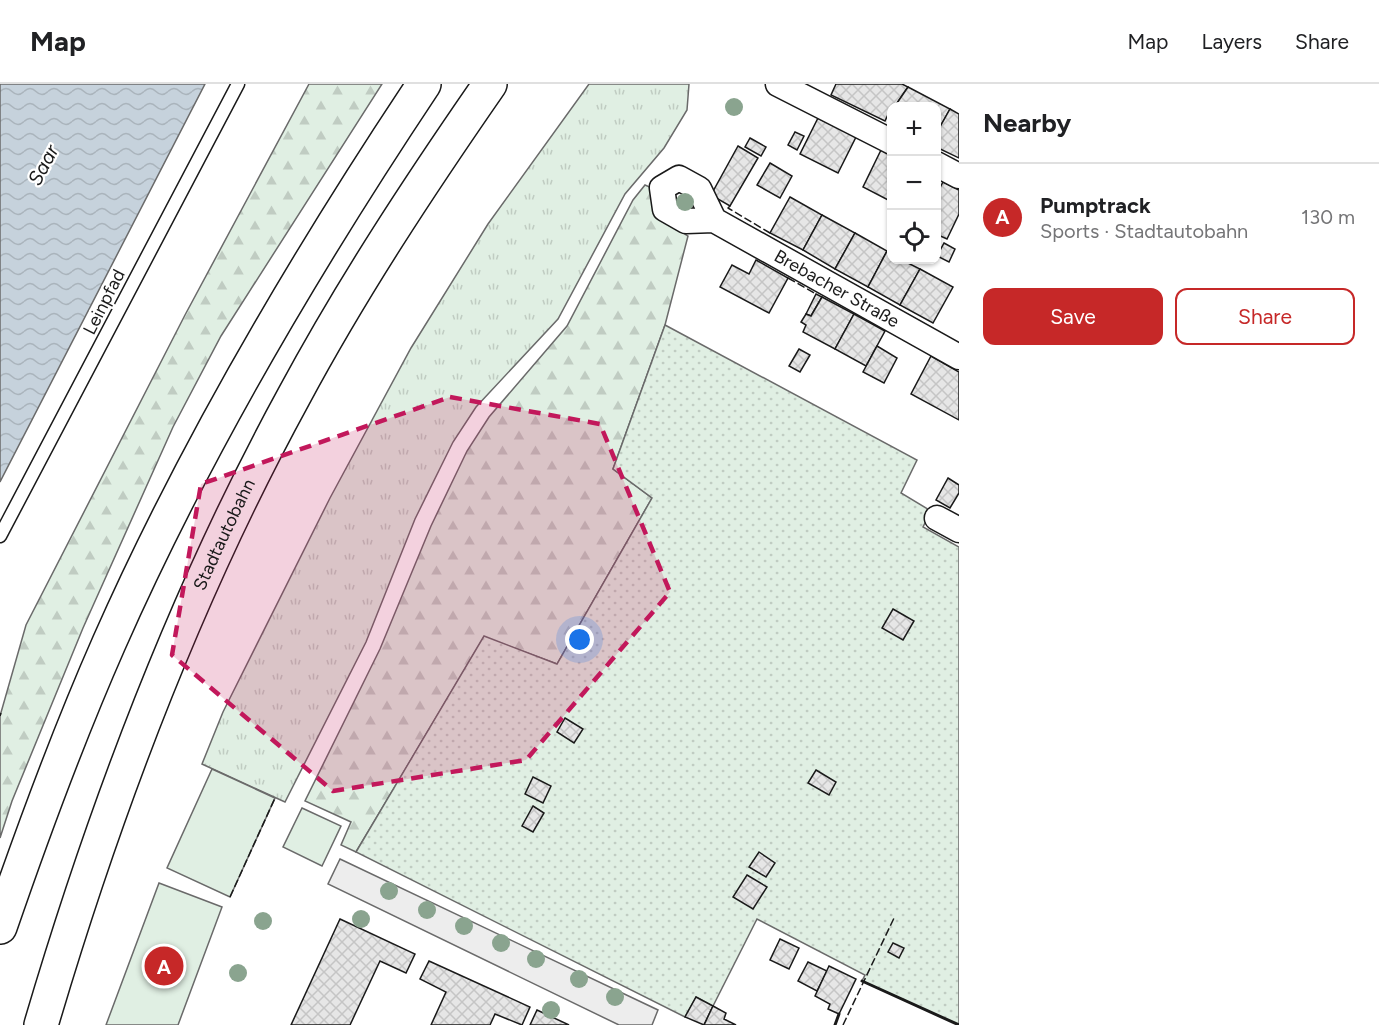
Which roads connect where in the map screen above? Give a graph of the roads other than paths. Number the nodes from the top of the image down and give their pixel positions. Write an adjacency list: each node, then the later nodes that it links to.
1 (238, 84): 12 (lane, Leinpfad)
2 (424, 84): 13 (highway)
3 (490, 84): 14 (highway, Stadtautobahn)
4 (778, 84): 5 (street)
5 (887, 139)
6 (941, 167): 7 (street)
7 (959, 176)
8 (714, 220): 9 (street, Brebacher Straße)
9 (959, 357)
10 (937, 518): 11 (street)
11 (959, 530)
12 (0, 536)
13 (0, 927)
14 (41, 1025)

